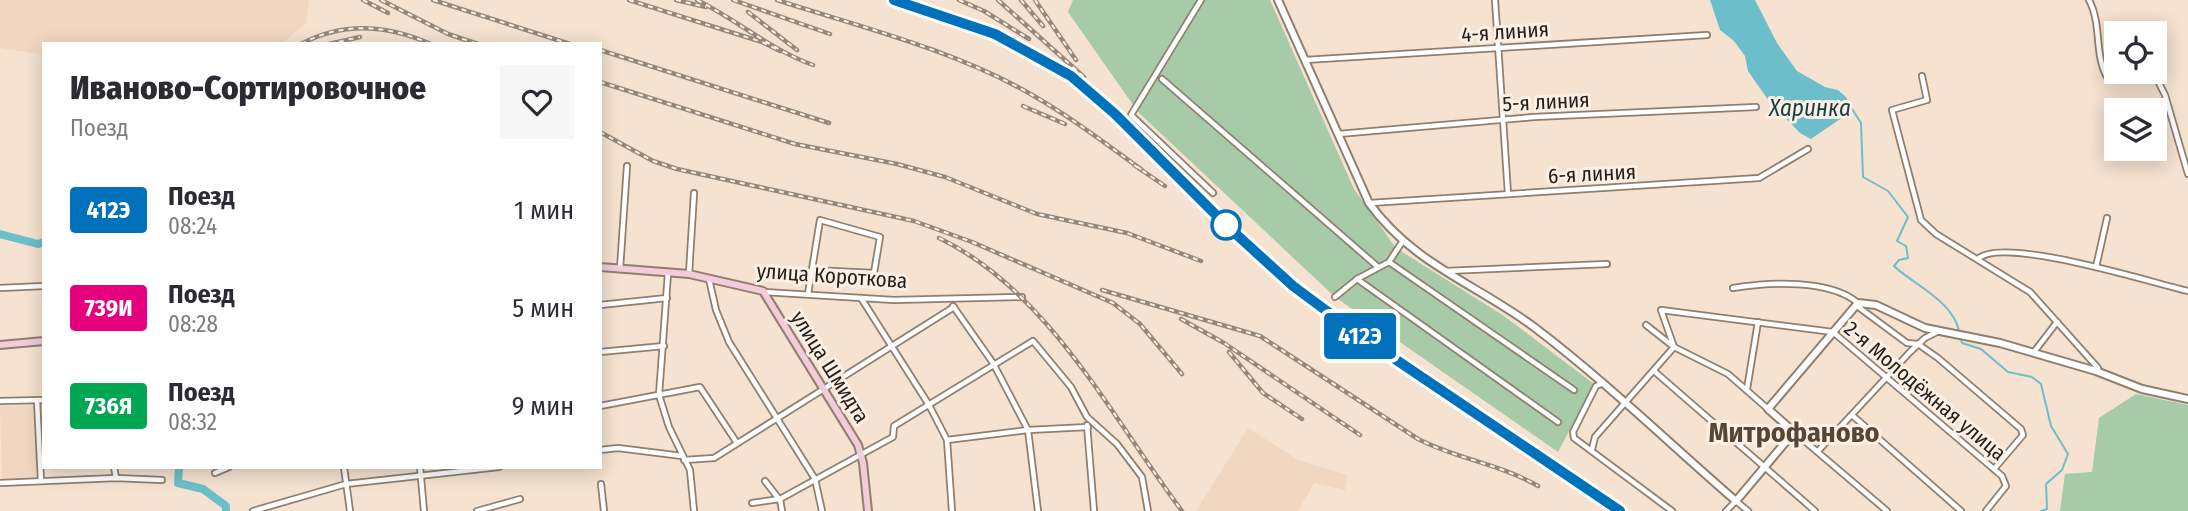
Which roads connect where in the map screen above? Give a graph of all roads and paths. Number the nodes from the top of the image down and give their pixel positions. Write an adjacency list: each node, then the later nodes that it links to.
1 (1201, 0): 17 (street)
2 (1278, 0): 7 (street)
3 (1495, 0): 6 (street)
4 (2090, 0): 15 (street)
5 (1707, 35): 6 (street, 4-я линия)
6 (1500, 48): 7 (street, 4-я линия); 11 (street)
7 (1305, 60): 12 (street)
8 (1922, 76): 23 (street)
9 (1162, 79): 27 (street)
10 (1756, 107): 11 (street, 5-я линия)
11 (1502, 120): 12 (street, 5-я линия); 18 (street)
12 (1338, 134): 19 (street)
13 (1808, 149): 18 (street, 6-я линия)
14 (627, 166): 30 (street)
15 (2188, 174)
16 (694, 193): 34 (street)
17 (1213, 193)
18 (1508, 194): 19 (street, 6-я линия)
19 (1369, 203): 21 (street)
20 (2107, 218): 28 (street)
21 (1402, 242): 24 (street); 32 (street)
22 (1997, 254): 23 (street); 28 (street); 29 (street)
23 (1978, 259): 29 (street)
24 (1389, 262): 27 (street); 71 (street)
25 (1607, 264): 32 (street)
26 (602, 267): 30 (main road, улица Короткова)
27 (1378, 267): 36 (street)
28 (2096, 267): 40 (street)
29 (1993, 268): 52 (street)
30 (620, 269): 33 (main road, улица Короткова)
31 (812, 270): 31 (street); 42 (street)
32 (1442, 271): 68 (street)
33 (668, 274): 34 (main road, улица Короткова); 45 (street)
34 (689, 274): 35 (main road, улица Короткова)
35 (709, 279): 41 (main road, улица Короткова); 82 (street)
36 (1357, 279): 44 (street); 84 (street)
37 (42, 286): 38 (street)
38 (0, 288)
39 (1733, 288): 48 (street)
40 (2188, 291)
41 (763, 292): 42 (street, улица Короткова); 69 (main road, улица Шмидта)
42 (808, 294): 46 (street, улица Короткова)
43 (1022, 297): 47 (street, улица Короткова)
44 (1335, 297)
45 (667, 298): 49 (street); 59 (street)
46 (861, 298): 47 (street, улица Короткова); 60 (street)
47 (951, 299): 50 (street)
48 (1857, 304): 54 (street); 55 (street); 57 (street)
49 (602, 305)
50 (954, 307): 60 (street); 64 (street)
51 (1758, 322): 54 (street, 2-я Молодёжная улица); 61 (street, 2-я Молодёжная улица); 70 (street)
52 (2057, 322): 63 (street); 66 (street)
53 (1646, 326): 61 (street)
54 (1833, 332): 67 (street, 2-я Молодёжная улица); 80 (street)
55 (1937, 332): 57 (street); 63 (street)
56 (42, 341): 58 (main road)
57 (1919, 344): 67 (street); 102 (street)
58 (0, 345)
59 (664, 346): 62 (street); 72 (street)
60 (892, 346): 69 (street); 78 (street)
61 (1674, 347): 65 (street); 70 (street)
62 (602, 352)
63 (2034, 352): 66 (street)
64 (993, 363): 78 (street); 83 (street); 86 (street)
65 (1654, 371): 77 (street); 96 (street)
66 (2095, 372): 73 (street)
67 (1887, 379): 81 (street); 102 (street, 2-я Молодёжная улица)
68 (1601, 384): 77 (street); 91 (street)
69 (823, 387): 82 (street); 94 (main road, улица Шмидта)
70 (1747, 389): 80 (street)
71 (1574, 390)
72 (659, 395): 79 (street); 90 (street); 95 (street)
73 (2188, 399)
74 (37, 400): 75 (street); 76 (street); 88 (street)
75 (42, 400)
76 (0, 401)
77 (1625, 404): 91 (street); 115 (street)
78 (929, 405): 89 (street); 94 (street)
79 (602, 406)
80 (1768, 409): 87 (street)
81 (1853, 416): 93 (street); 135 (street)
82 (777, 417): 90 (street); 106 (street)
83 (1087, 417): 85 (street); 129 (street)
84 (1558, 422)
85 (1087, 427): 86 (street); 128 (street)
86 (1028, 430): 89 (street); 127 (street)
87 (1794, 432): 93 (street); 96 (street)
88 (41, 439): 108 (street)
89 (947, 440): 126 (street)
90 (737, 443): 95 (street)
91 (1592, 449): 130 (street)
92 (602, 450): 95 (street)
93 (1818, 451): 134 (street)
94 (860, 453): 106 (street); 125 (main road, улица Шмидта)
95 (683, 458): 122 (street)
96 (1764, 466): 115 (street); 133 (street)
97 (114, 469): 105 (street)
98 (224, 469): 103 (street)
99 (344, 469): 111 (street)
100 (420, 469): 104 (street)
101 (482, 469): 104 (street)
102 (1994, 469): 136 (street, 2-я Молодёжная улица)
103 (215, 473)
104 (421, 476): 111 (street); 119 (street)
105 (116, 478): 107 (street); 108 (street)
106 (815, 479): 114 (street); 124 (street)
107 (162, 480)
108 (41, 481): 110 (street)
109 (765, 481): 114 (street)
110 (0, 483)
111 (346, 484): 117 (street); 118 (street)
112 (601, 484): 121 (street)
113 (520, 499): 120 (street)
114 (780, 499): 116 (street); 123 (street)
115 (1736, 501): 131 (street); 132 (street)
116 (752, 503)
117 (253, 511)
118 (350, 511)
119 (424, 511)
120 (477, 511)
121 (604, 511)
122 (694, 511)
123 (782, 511)
124 (822, 511)
125 (868, 511)
126 (952, 511)
127 (1038, 511)
128 (1094, 511)
129 (1149, 511)
130 (1672, 511)
131 (1726, 511)
132 (1748, 511)
133 (1815, 511)
134 (1887, 511)
135 (1961, 511)
136 (1986, 511)

